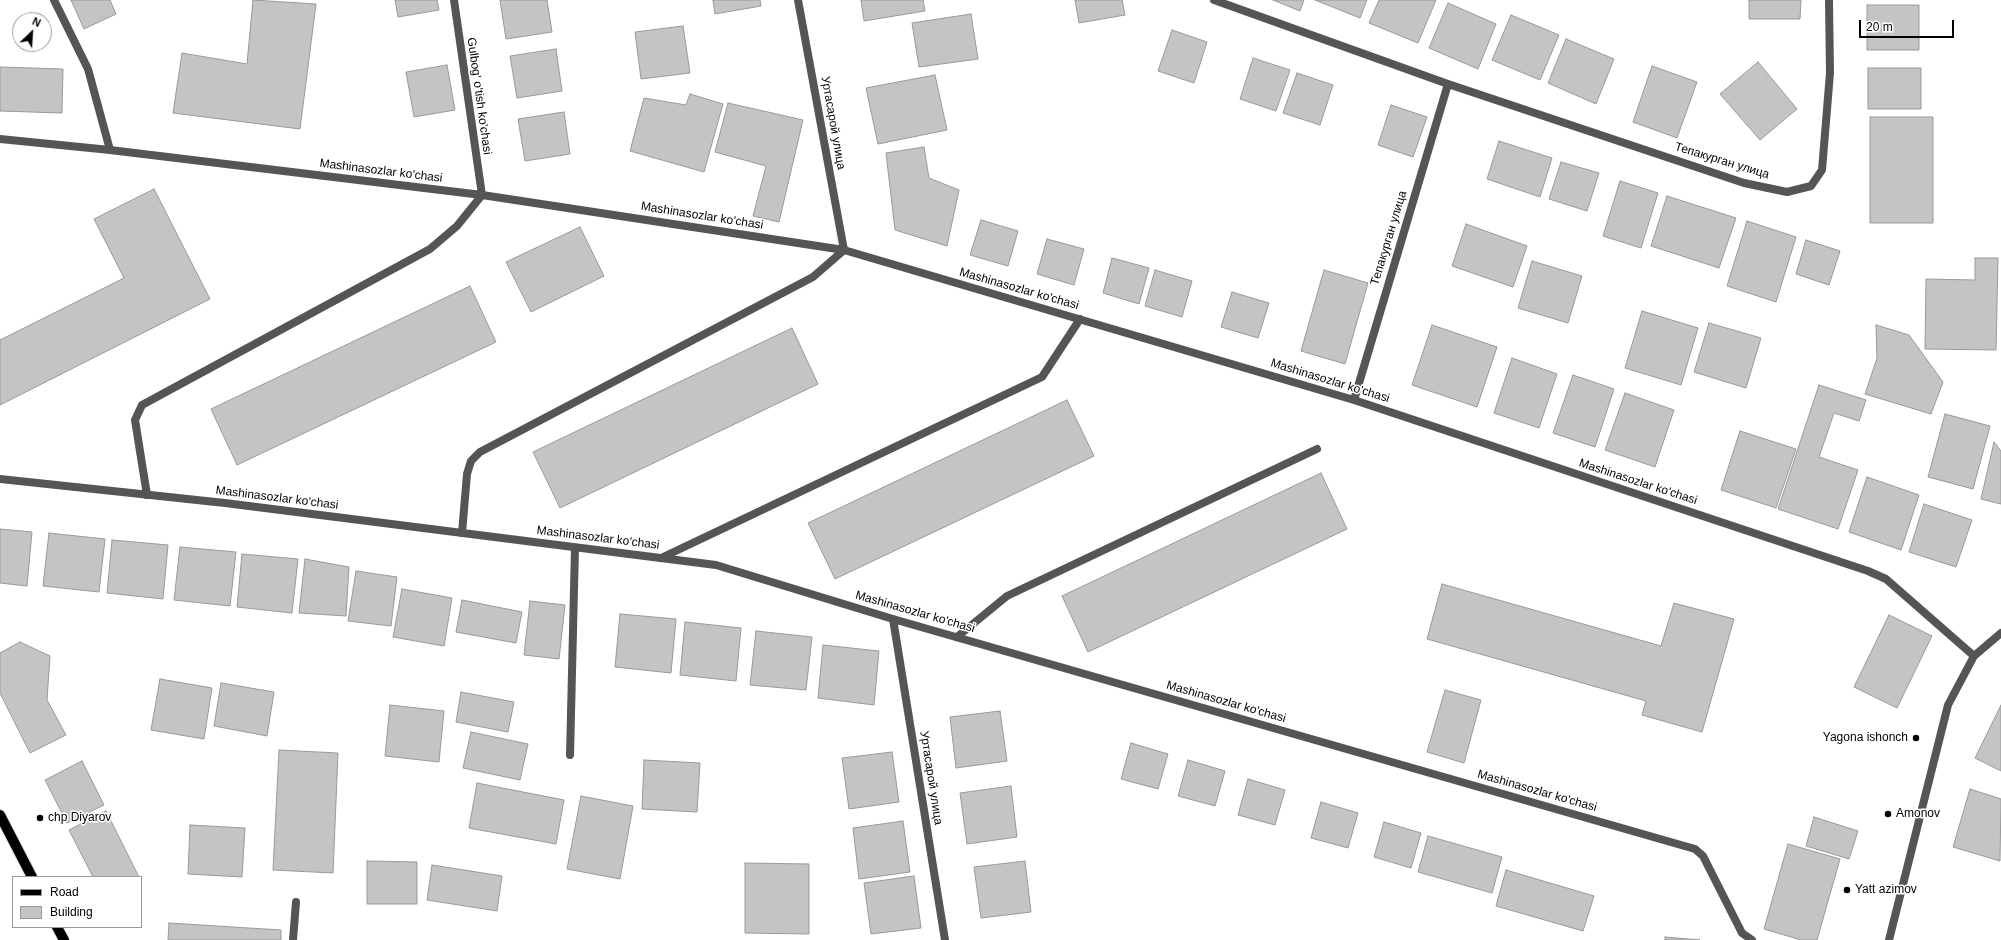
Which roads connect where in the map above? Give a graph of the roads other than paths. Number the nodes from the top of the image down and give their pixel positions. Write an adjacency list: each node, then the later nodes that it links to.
1 (54, 0): 8 (street)
2 (454, 0): 9 (street, Gulbog' o'tish ko'chasi)
3 (798, 0): 10 (street, Уртасарой улица)
4 (1214, 0): 6 (street, Тепакурган улица)
5 (1828, 0): 6 (street, Тепакурган улица)
6 (1448, 84): 12 (street, Тепакурган улица)
7 (0, 139): 8 (street, Mashinasozlar ko'chasi)
8 (110, 150): 9 (street, Mashinasozlar ko'chasi)
9 (482, 195): 10 (street, Mashinasozlar ko'chasi); 15 (street)
10 (844, 250): 11 (street, Mashinasozlar ko'chasi); 16 (street)
11 (1080, 319): 12 (street, Mashinasozlar ko'chasi); 18 (street)
12 (1354, 400): 22 (street, Mashinasozlar ko'chasi)
13 (1317, 449): 21 (street)
14 (0, 479): 15 (street, Mashinasozlar ko'chasi)
15 (148, 495): 16 (street, Mashinasozlar ko'chasi)
16 (462, 533): 17 (street, Mashinasozlar ko'chasi)
17 (575, 548): 18 (street, Mashinasozlar ko'chasi); 23 (street)
18 (661, 558): 19 (street, Mashinasozlar ko'chasi)
19 (893, 619): 21 (street, Mashinasozlar ko'chasi); 31 (street, Уртасарой улица)
20 (2001, 633): 22 (street)
21 (957, 637): 32 (street, Mashinasozlar ko'chasi)
22 (1974, 656): 33 (street)
23 (570, 755)
24 (0, 815): 25 (main road)
25 (31, 876)
26 (296, 902): 30 (street)
27 (58, 928): 28 (main road); 29 (main road)
28 (64, 940)
29 (68, 940)
30 (293, 940)
31 (945, 940)
32 (1752, 940)
33 (1888, 940)

